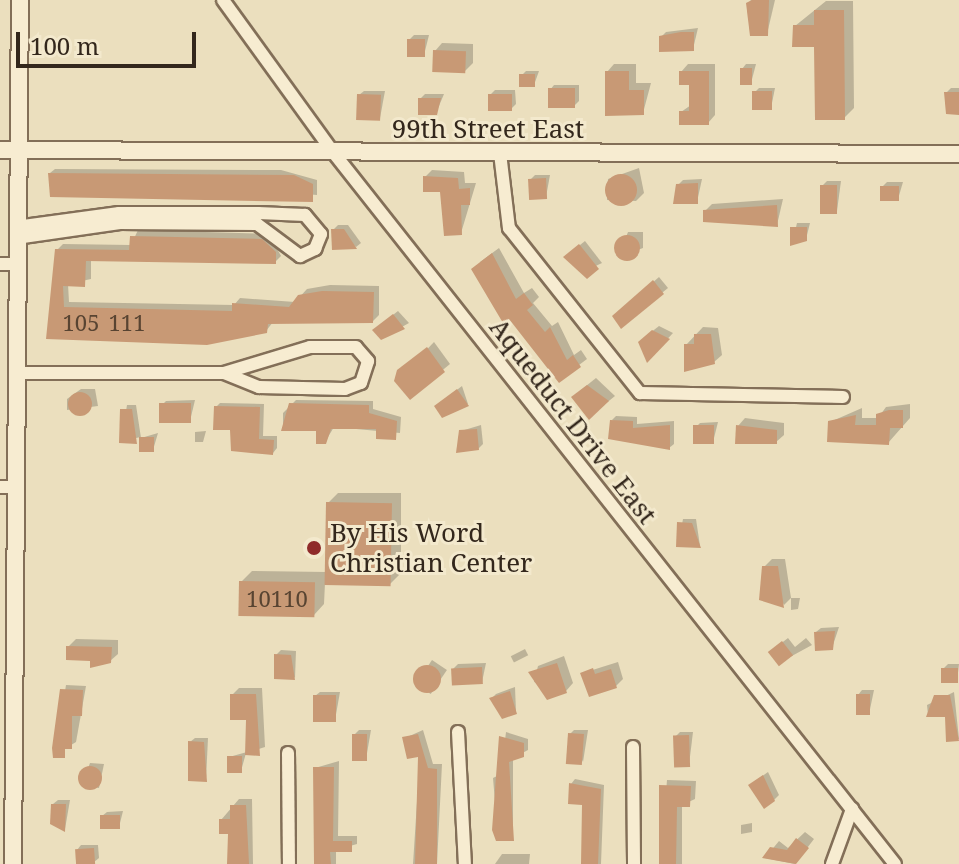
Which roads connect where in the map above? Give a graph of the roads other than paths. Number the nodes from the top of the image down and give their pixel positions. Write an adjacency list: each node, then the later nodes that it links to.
1 (20, 0): 3 (street)
2 (223, 0): 4 (street, Aqueduct Drive East)
3 (9, 150): 4 (street, 99th Street East); 7 (street)
4 (333, 152): 5 (street, 99th Street East); 16 (street, Aqueduct Drive East)
5 (500, 153): 6 (street, 99th Street East); 11 (street)
6 (959, 154)
7 (16, 233): 7 (street); 8 (street)
8 (8, 264): 9 (street)
9 (18, 373): 10 (street); 12 (street)
10 (224, 373): 10 (street)
11 (843, 397)
12 (7, 487): 17 (street)
13 (458, 732): 19 (street)
14 (633, 747): 20 (street)
15 (288, 753): 18 (street)
16 (852, 809): 21 (street); 22 (street, Aqueduct Drive East)
17 (13, 864)
18 (289, 864)
19 (465, 864)
20 (634, 864)
21 (832, 864)
22 (895, 864)

